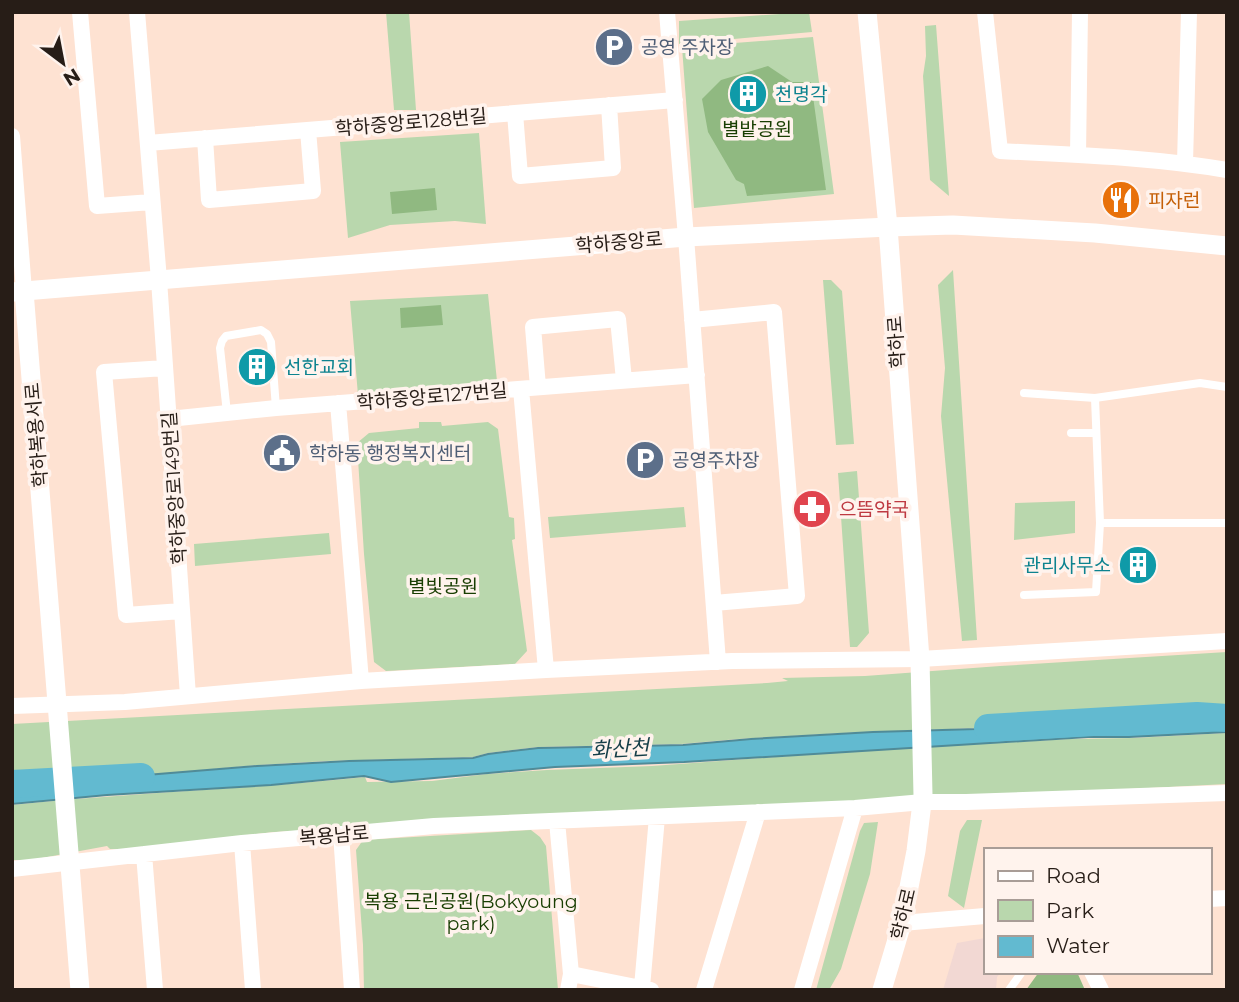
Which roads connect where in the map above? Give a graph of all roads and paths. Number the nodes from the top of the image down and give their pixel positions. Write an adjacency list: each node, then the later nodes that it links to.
1 (80, 12): 18 (street)
2 (137, 12): 14 (street, 학하중앙로149번길)
3 (667, 12): 8 (street)
4 (867, 12): 19 (street, 학하로)
5 (985, 12): 15 (street)
6 (1080, 12): 15 (street)
7 (1189, 12): 16 (street)
8 (675, 100): 9 (street, 학하중앙로128번길); 20 (street)
9 (609, 105): 10 (street, 학하중앙로128번길); 10 (street)
10 (515, 113): 11 (street, 학하중앙로128번길)
11 (308, 130): 13 (street, 학하중앙로128번길); 13 (street)
12 (12, 136): 23 (street, 학하복용서로)
13 (205, 138): 14 (street, 학하중앙로128번길)
14 (148, 143): 18 (street, 학하중앙로149번길)
15 (1078, 155): 16 (street)
16 (1185, 163): 17 (street)
17 (1227, 170)
18 (152, 202): 22 (street, 학하중앙로149번길)
19 (888, 227): 20 (street, 학하중앙로); 21 (street, 학하중앙로); 46 (street, 학하로)
20 (686, 237): 22 (street, 학하중앙로); 24 (street)
21 (1227, 246)
22 (159, 280): 23 (street, 학하중앙로); 25 (street, 학하중앙로149번길)
23 (18, 292): 50 (street, 학하복용서로)
24 (692, 320): 26 (street); 42 (street)
25 (165, 368): 36 (street, 학하중앙로149번길); 43 (street)
26 (697, 375): 27 (street, 학하중앙로127번길); 42 (street)
27 (624, 380): 28 (street, 학하중앙로127번길); 28 (street)
28 (538, 387): 30 (street, 학하중앙로127번길)
29 (1227, 387): 32 (lane)
30 (521, 388): 33 (street, 학하중앙로127번길); 47 (street)
31 (1024, 393): 32 (lane)
32 (1096, 398): 38 (lane)
33 (338, 403): 34 (street, 학하중앙로127번길); 48 (street)
34 (276, 408): 35 (street, 학하중앙로127번길); 35 (lane)
35 (227, 412): 36 (street, 학하중앙로127번길)
36 (169, 419): 43 (street, 학하중앙로149번길)
37 (1071, 433): 38 (lane)
38 (1096, 433): 39 (lane)
39 (1100, 523): 40 (lane); 41 (lane)
40 (1227, 523)
41 (1024, 595)
42 (714, 603): 45 (street)
43 (183, 611): 49 (street, 학하중앙로149번길)
44 (1227, 641): 46 (street)
45 (718, 662): 46 (street); 47 (street)
46 (921, 665): 53 (street, 학하로)
47 (546, 670): 48 (street)
48 (361, 681): 49 (street)
49 (188, 696): 50 (street)
50 (57, 705): 51 (street); 61 (street, 학하복용서로)
51 (12, 706)
52 (1227, 793): 53 (street, 복용남로)
53 (923, 799): 54 (street, 복용남로); 64 (street, 학하로)
54 (855, 808): 55 (street, 복용남로); 74 (street)
55 (758, 812): 56 (street, 복용남로); 73 (street)
56 (657, 817): 57 (street, 복용남로); 68 (street)
57 (556, 821): 58 (street, 복용남로); 67 (street)
58 (341, 834): 59 (street, 복용남로); 72 (street)
59 (242, 843): 60 (street, 복용남로); 71 (street)
60 (144, 854): 61 (street, 복용남로); 70 (street)
61 (70, 856): 62 (street, 복용남로); 69 (street)
62 (12, 869)
63 (984, 916): 64 (street)
64 (902, 923): 75 (street, 학하로)
65 (1021, 974): 76 (lane)
66 (1094, 974): 77 (street)
67 (569, 982): 68 (street)
68 (647, 988)
69 (80, 990)
70 (155, 990)
71 (254, 990)
72 (352, 990)
73 (704, 990)
74 (802, 990)
75 (882, 990)
76 (1009, 990)
77 (1101, 990)

